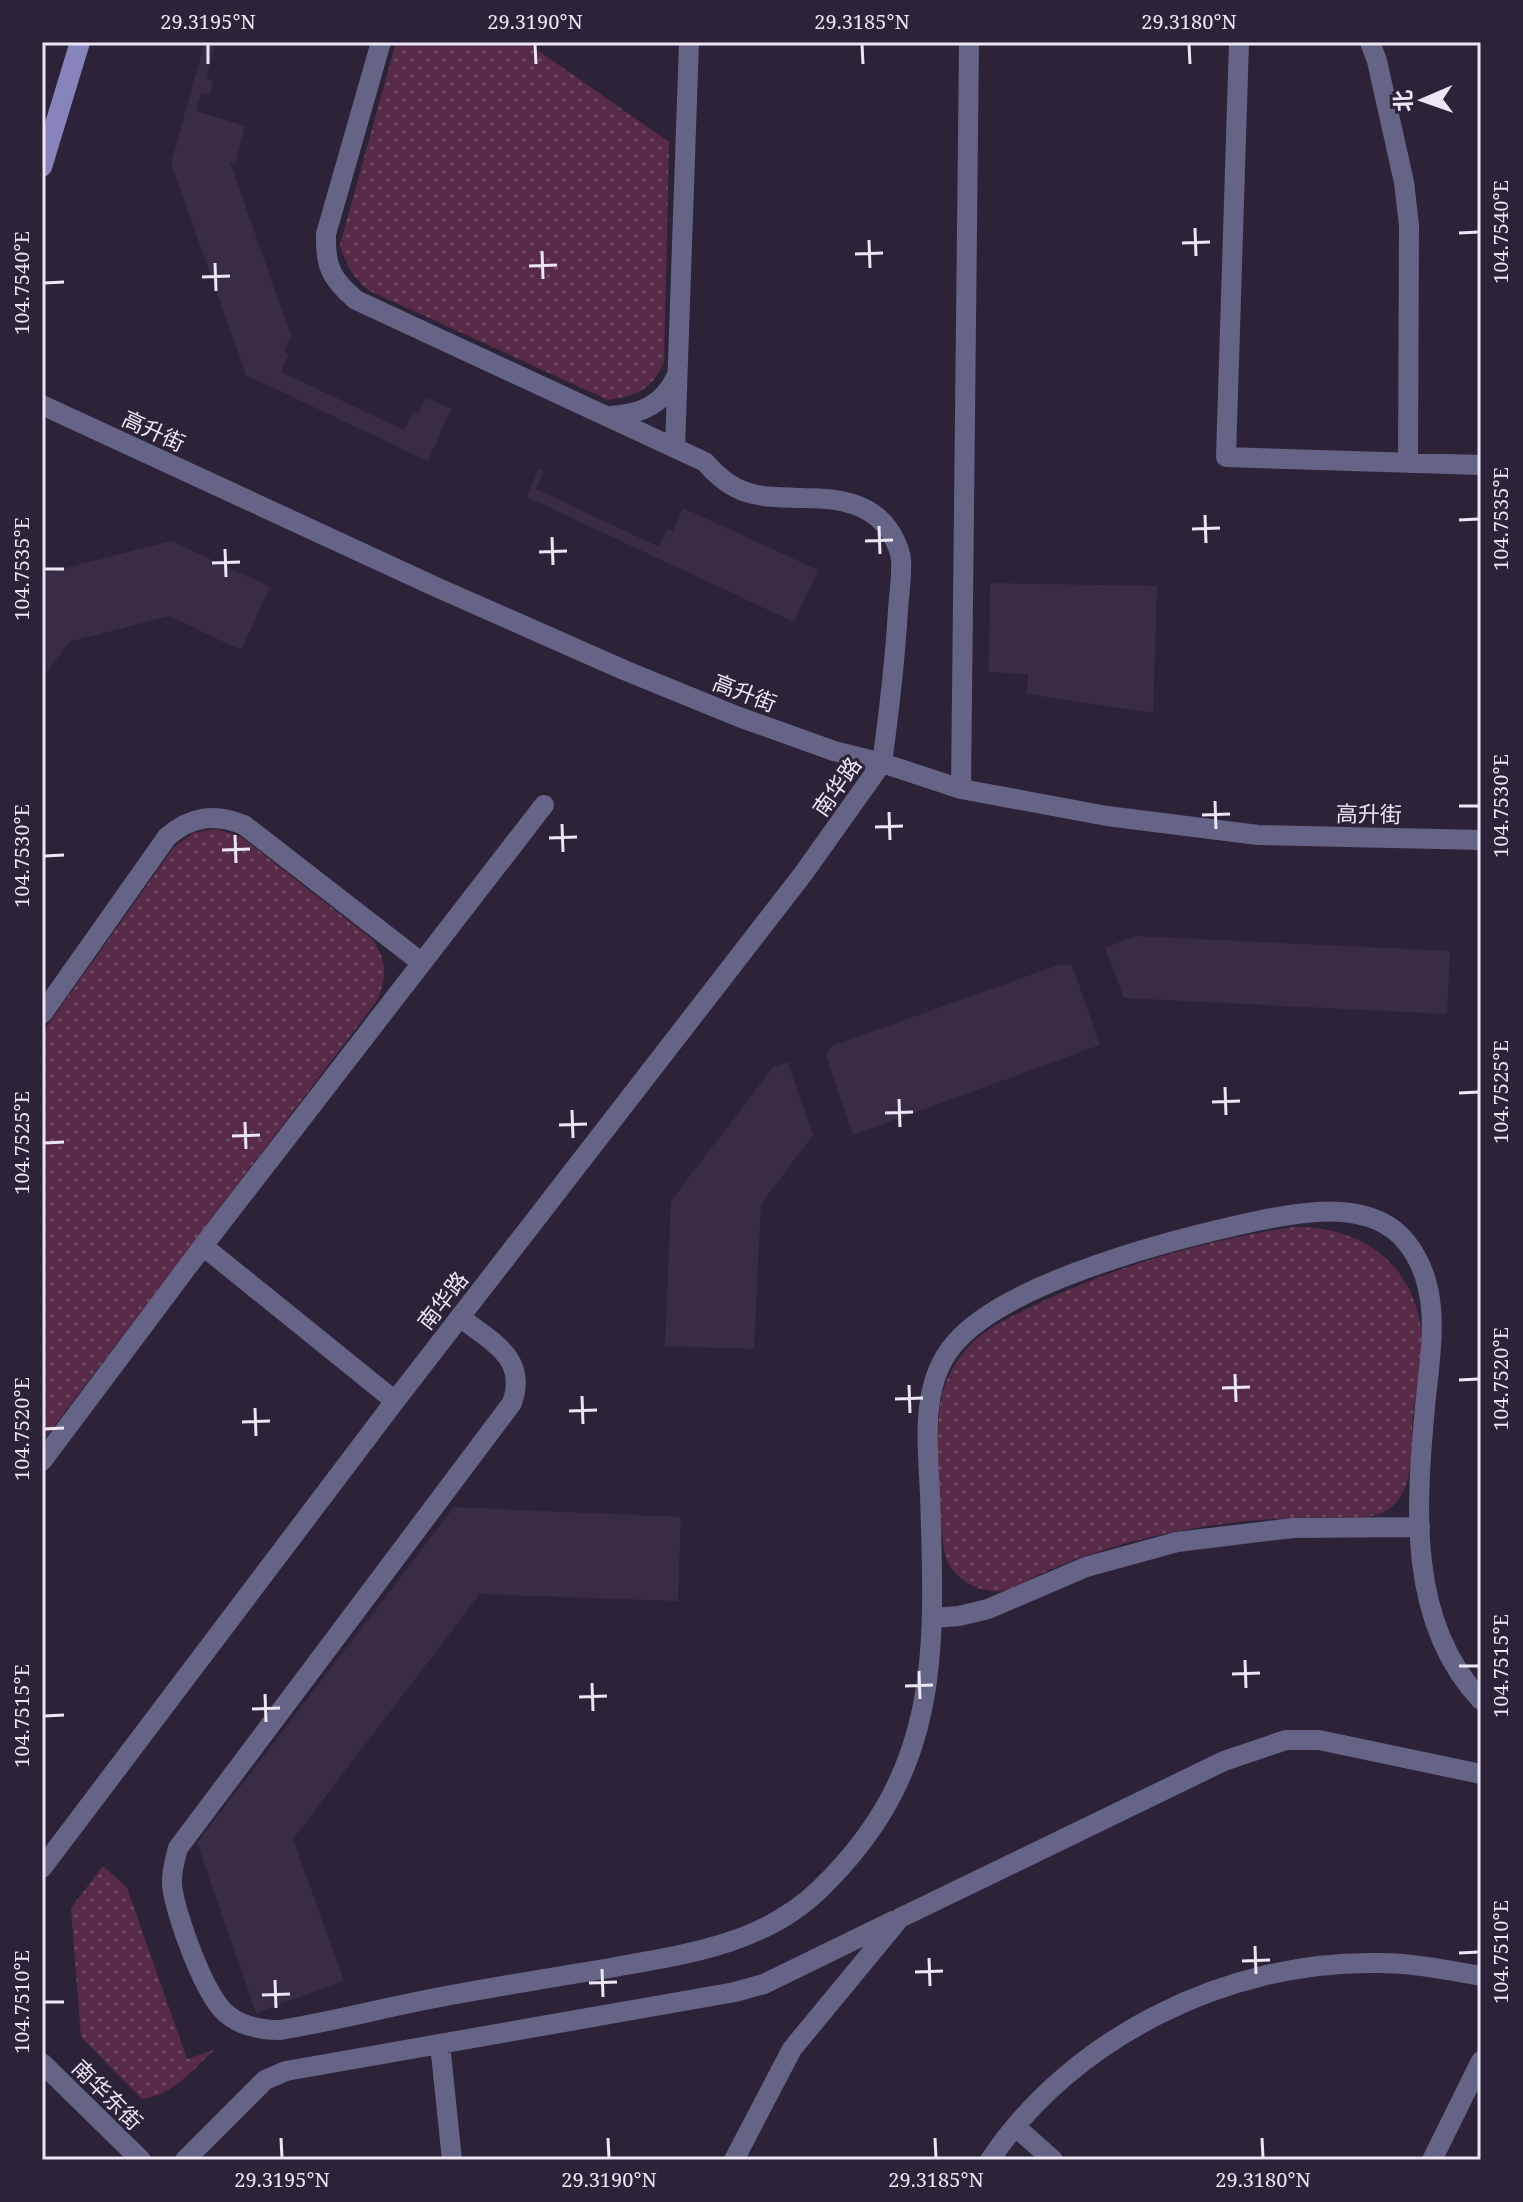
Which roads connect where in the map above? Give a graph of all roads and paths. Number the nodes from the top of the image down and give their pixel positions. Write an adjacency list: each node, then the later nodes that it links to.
1 (80, 42): 7 (main road)
2 (381, 42): 10 (street)
3 (689, 42): 8 (street)
4 (969, 42): 15 (street)
5 (1239, 42): 12 (street)
6 (1370, 42): 12 (street)
7 (42, 167)
8 (678, 373): 10 (street); 11 (street)
9 (42, 405): 14 (street, 高升街)
10 (610, 416): 11 (street)
11 (675, 448): 14 (street)
12 (1408, 463): 13 (street)
13 (1481, 465)
14 (882, 763): 15 (street, 高升街); 21 (street, 南华路)
15 (961, 789): 17 (street, 高升街)
16 (544, 805): 18 (street)
17 (1481, 840)
18 (422, 963): 19 (street); 20 (street)
19 (42, 1014)
20 (203, 1246): 22 (street); 23 (street)
21 (460, 1317): 22 (street, 南华路); 25 (street)
22 (395, 1401): 28 (street, 南华路)
23 (42, 1461)
24 (1420, 1527): 25 (street); 25 (street); 26 (street)
25 (933, 1618)
26 (1481, 1700)
27 (1481, 1774): 29 (street)
28 (42, 1868)
29 (900, 1918): 31 (street); 38 (street)
30 (1481, 1976): 34 (street)
31 (440, 2044): 36 (street); 37 (street)
32 (1481, 2061): 41 (street)
33 (42, 2063): 35 (street, 南华东街)
34 (1016, 2127): 39 (street); 40 (street)
35 (141, 2160)
36 (185, 2160)
37 (452, 2160)
38 (734, 2160)
39 (990, 2160)
40 (1053, 2160)
41 (1432, 2160)

